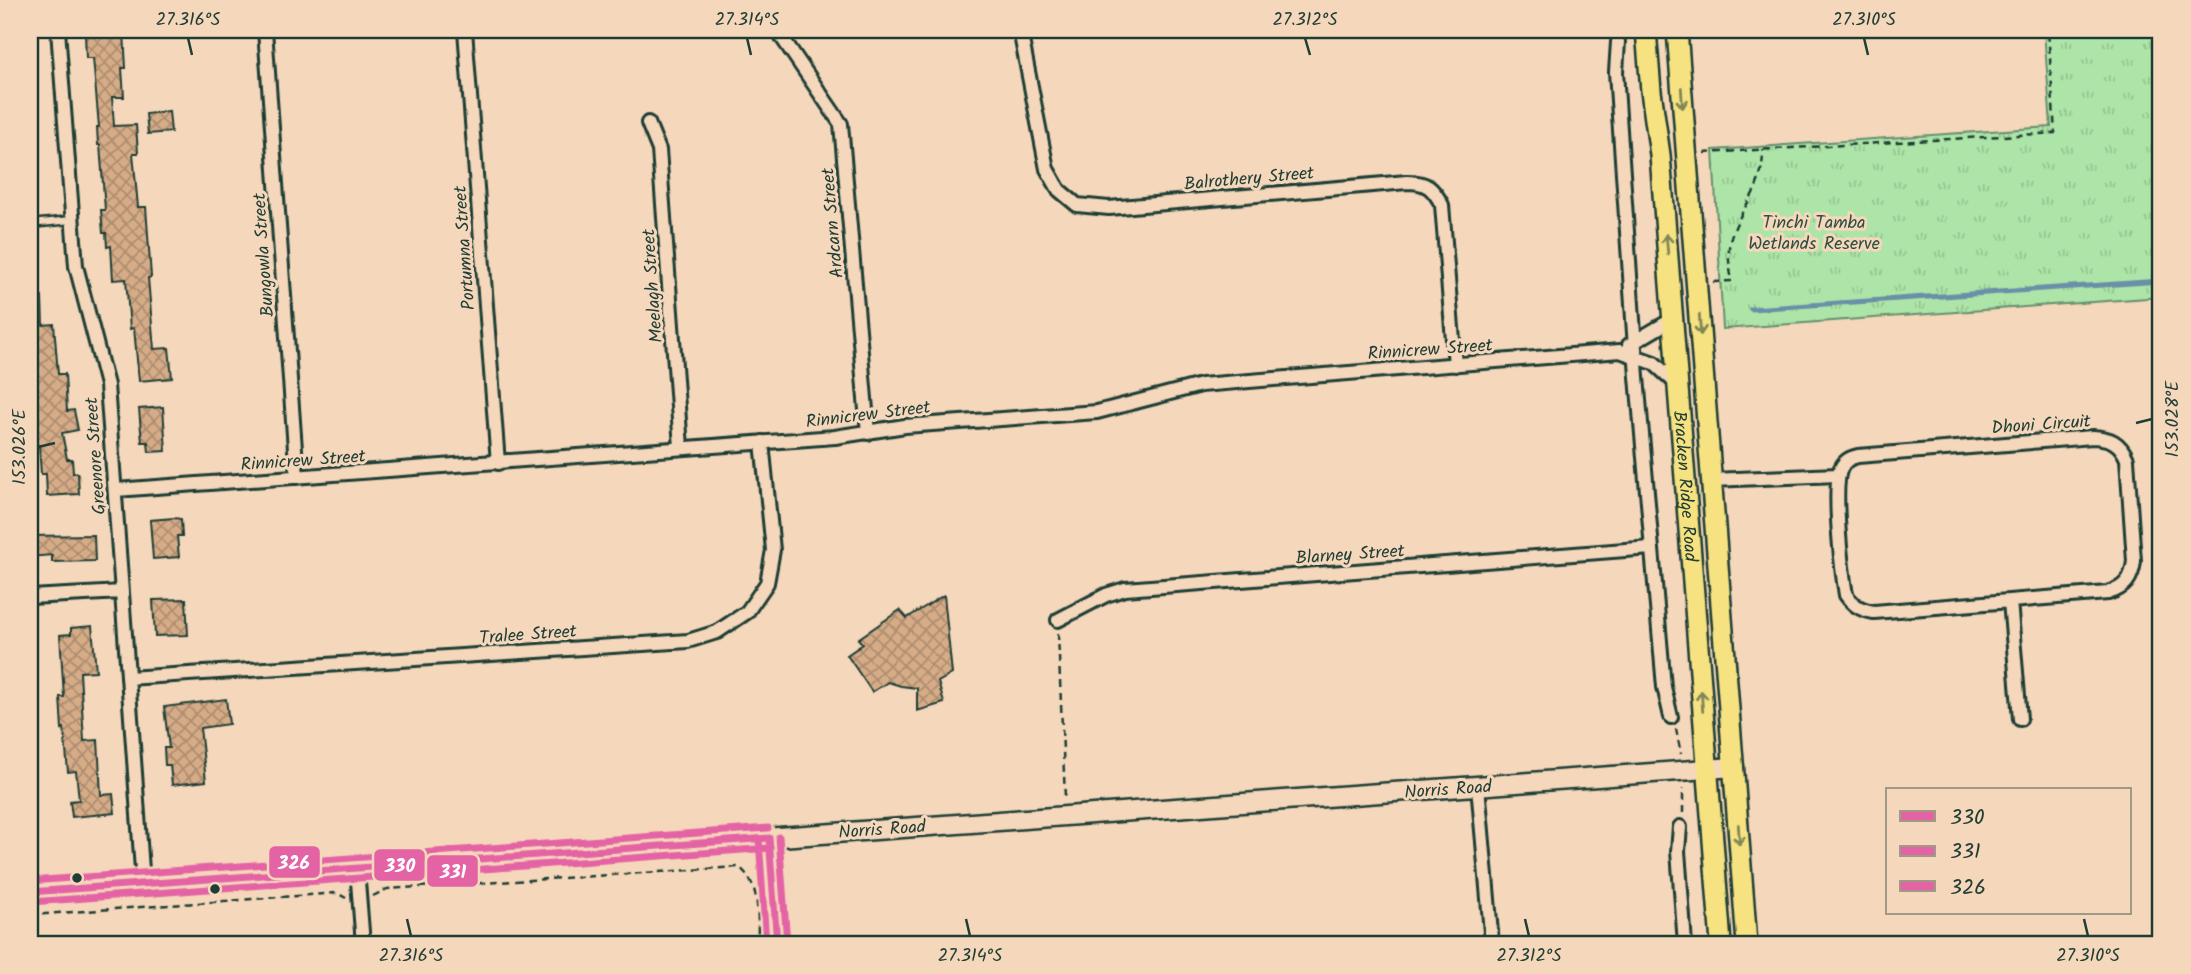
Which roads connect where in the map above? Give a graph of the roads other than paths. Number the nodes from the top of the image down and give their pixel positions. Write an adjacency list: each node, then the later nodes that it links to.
1 (58, 30): 10 (street, Greenore Street)
2 (265, 30): 23 (street, Bungowla Street)
3 (465, 30): 21 (street, Portumna Street)
4 (777, 30): 18 (street, Ardcarn Street)
5 (1025, 30): 16 (street, Balrothery Street)
6 (1646, 30): 12 (main road, Bracken Ridge Road, one-way to 6)
7 (1677, 30): 24 (main road, Bracken Ridge Road, one-way to 24)
8 (1618, 42): 13 (street)
9 (648, 124): 20 (street, Meelagh Street)
10 (72, 220): 11 (lane); 25 (street, Greenore Street)
11 (30, 224)
12 (1673, 318): 13 (street); 17 (main road, Bracken Ridge Road)
13 (1635, 341): 14 (street); 15 (street)
14 (1620, 352): 15 (street, Rinnicrew Street); 16 (street, Rinnicrew Street)
15 (1636, 356): 17 (street, Rinnicrew Street); 26 (street)
16 (1455, 365): 18 (street, Rinnicrew Street)
17 (1678, 385): 35 (main road, Bracken Ridge Road, one-way to 17)
18 (868, 433): 19 (street, Rinnicrew Street)
19 (762, 442): 20 (street, Rinnicrew Street); 31 (street, Tralee Street)
20 (681, 447): 21 (street, Rinnicrew Street)
21 (498, 463): 23 (street, Rinnicrew Street)
22 (1838, 475): 24 (street); 29 (street, Dhoni Circuit); 29 (street, Dhoni Circuit)
23 (297, 477): 25 (street, Rinnicrew Street)
24 (1711, 480): 34 (main road, Bracken Ridge Road)
25 (116, 490): 27 (street, Greenore Street)
26 (1651, 548): 30 (street, Blarney Street); 32 (street)
27 (122, 592): 28 (street); 31 (street, Greenore Street)
28 (30, 597)
29 (2010, 601): 33 (street)
30 (1058, 620)
31 (128, 678): 40 (street, Greenore Street)
32 (1671, 717)
33 (2020, 719)
34 (1734, 767): 35 (main road, Norris Road); 47 (main road, Bracken Ridge Road, one-way to 47)
35 (1707, 769): 36 (main road, Norris Road); 46 (main road, Bracken Ridge Road)
36 (1478, 786): 38 (main road, Norris Road); 44 (street)
37 (1680, 827): 45 (street)
38 (769, 838): 39 (main road, Norris Road); 43 (street)
39 (357, 869): 40 (main road, Norris Road); 42 (street)
40 (143, 884): 41 (main road, Norris Road)
41 (30, 892)
42 (363, 944)
43 (777, 944)
44 (1492, 944)
45 (1685, 944)
46 (1721, 944)
47 (1747, 944)

